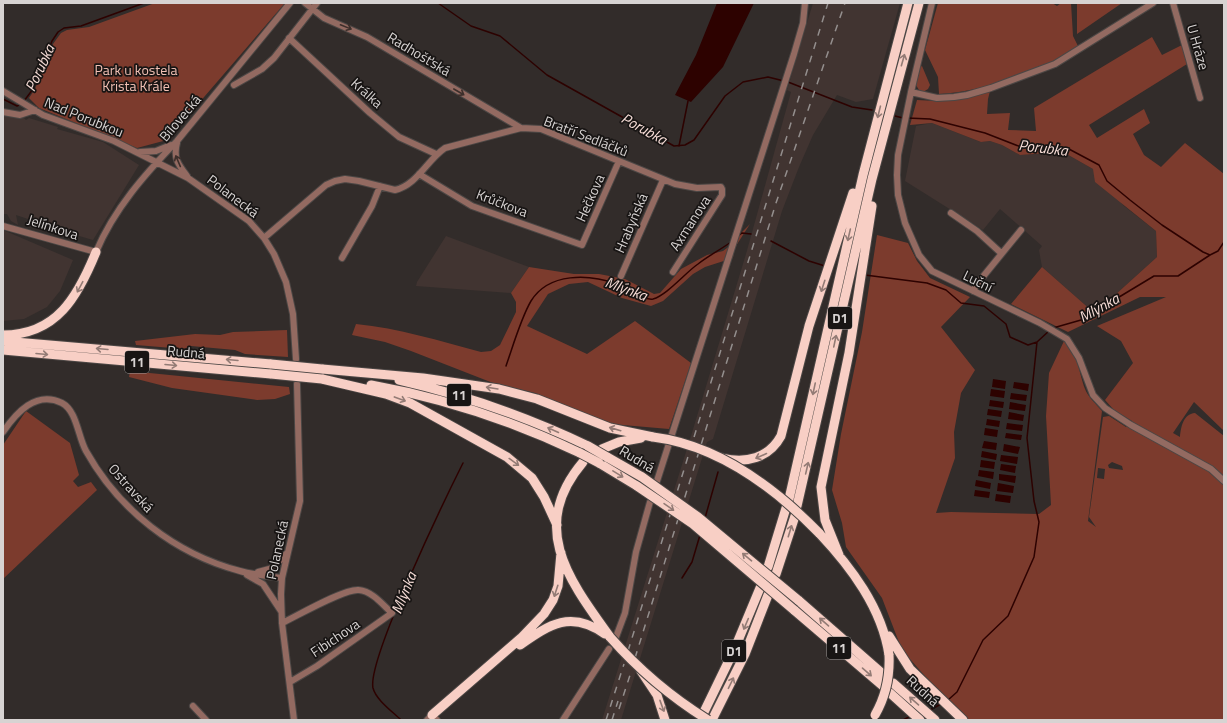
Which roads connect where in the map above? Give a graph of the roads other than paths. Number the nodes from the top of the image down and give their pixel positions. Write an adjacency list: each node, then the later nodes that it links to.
1 (290, 3): 21 (street, Bílovecká)
2 (305, 3): 10 (street, Radhošťská)
3 (317, 3): 10 (street)
4 (804, 3): 54 (street)
5 (908, 3): 19 (highway, D1, one-way to 19)
6 (919, 3): 20 (highway, D1, one-way to 6)
7 (932, 3): 14 (street, Luční)
8 (1153, 3): 14 (street)
9 (1173, 3): 15 (street, U Hráze)
10 (312, 9): 11 (street); 18 (street, Radhošťská, one-way to 18)
11 (290, 38): 12 (street); 23 (street, Králka)
12 (234, 84)
13 (3, 90): 16 (street, Nad Porubkou)
14 (911, 92): 41 (street, Luční)
15 (1200, 98)
16 (35, 110): 17 (street); 22 (street, Nad Porubkou)
17 (3, 112)
18 (521, 128): 23 (street, Bratří Sedláčků); 24 (street, Bratří Sedláčků)
19 (874, 129): 52 (highway, one-way to 52, bridge); 56 (highway, D1, one-way to 56)
20 (884, 132): 58 (highway, D1, one-way to 20); 62 (highway)
21 (177, 141): 22 (street); 25 (street, Bílovecká); 27 (street, one-way to 21)
22 (136, 151): 25 (street, Nad Porubkou)
23 (436, 154): 26 (street, Bratří Sedláčků)
24 (620, 161): 28 (street, Bratří Sedláčků); 35 (street, Hečkova)
25 (157, 162): 27 (street, Polanecká); 36 (street, Bílovecká)
26 (419, 174): 29 (street, Bratří Sedláčků); 35 (street, Krůčkova)
27 (188, 178): 34 (street, Polanecká)
28 (662, 180): 30 (street, Bratří Sedláčků); 40 (street, Hrabyňská)
29 (380, 186): 34 (street, Bratří Sedláčků); 38 (street)
30 (721, 187): 39 (street, Axmanova)
31 (951, 213): 37 (street)
32 (3, 226): 36 (street, Jelínkova)
33 (1021, 230): 37 (street)
34 (264, 238): 45 (street, Polanecká)
35 (582, 245)
36 (96, 252): 42 (highway, one-way to 42)
37 (1001, 253): 41 (street)
38 (342, 258)
39 (673, 272)
40 (621, 276)
41 (973, 291): 55 (street, Luční)
42 (3, 336)
43 (3, 341): 46 (highway, Rudná / 11, one-way to 43, bridge)
44 (3, 350): 47 (highway, Rudná / 11, one-way to 47, bridge)
45 (296, 359)
46 (322, 369): 50 (highway, one-way to 46); 51 (highway, Rudná / 11, one-way to 46, bridge)
47 (322, 379): 61 (highway, one-way to 61); 82 (highway, Rudná / 11, one-way to 82, bridge)
48 (297, 384): 63 (street, Polanecká)
49 (3, 432): 66 (street, Ostravská)
50 (653, 437): 51 (highway); 52 (highway, bridge)
51 (604, 453): 78 (highway, Rudná / 11, one-way to 51, bridge)
52 (715, 456): 62 (highway, bridge)
53 (583, 462): 61 (highway)
54 (657, 481)
55 (1224, 481)
56 (789, 499)
57 (650, 502): 75 (street)
58 (797, 506)
59 (786, 508): 65 (highway)
60 (795, 516): 67 (highway, one-way to 60)
61 (556, 525): 64 (highway)
62 (823, 530): 72 (highway)
63 (288, 552): 66 (street); 68 (street, Polanecká)
64 (561, 553): 74 (highway); 79 (highway, one-way to 79)
65 (768, 566)
66 (242, 572): 68 (street, Ostravská); 71 (street)
67 (776, 574)
68 (282, 578): 71 (street, Polanecká)
69 (760, 588): 85 (highway, D1, one-way to 85)
70 (768, 595): 85 (highway, D1, one-way to 70)
71 (282, 612): 73 (street, Polanecká)
72 (880, 621): 86 (highway, bridge); 94 (highway)
73 (282, 623): 80 (street, Polanecká); 80 (street, Fibichova)
74 (599, 627): 75 (highway); 79 (highway)
75 (613, 637): 77 (highway, bridge)
76 (609, 649): 90 (street)
77 (640, 670): 85 (highway, bridge); 91 (highway, one-way to 91)
78 (885, 676)
79 (475, 678): 87 (highway)
80 (290, 682): 88 (street, Polanecká)
81 (893, 683): 93 (highway, Rudná, one-way to 81)
82 (883, 686)
83 (890, 693): 92 (highway, Rudná)
84 (193, 706): 89 (street)
85 (708, 717)
86 (872, 717)
87 (432, 718)
88 (292, 719)
89 (206, 720)
90 (563, 720)
91 (665, 720)
92 (920, 720)
93 (935, 720)
94 (963, 720)

